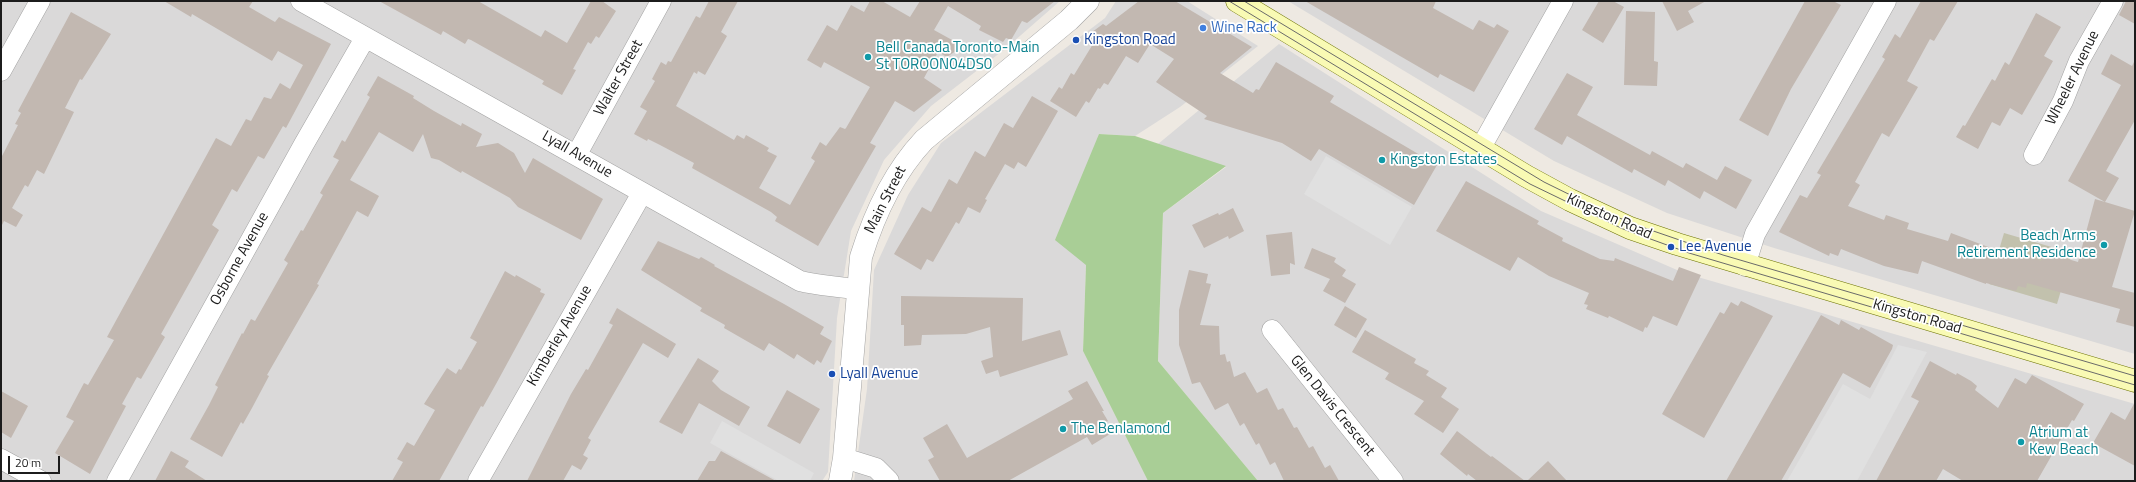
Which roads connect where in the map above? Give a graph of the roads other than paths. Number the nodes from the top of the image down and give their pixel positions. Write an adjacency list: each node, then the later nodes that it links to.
1 (40, 1): 10 (street)
2 (301, 1): 9 (street, Lyall Avenue)
3 (661, 1): 12 (street, Walter Street)
4 (1088, 1): 16 (street, Main Street)
5 (1237, 1): 11 (main road, Kingston Road)
6 (1563, 1): 11 (street)
7 (1886, 1): 15 (street)
8 (2113, 1): 13 (street, Wheeler Avenue)
9 (365, 38): 12 (street, Lyall Avenue); 22 (street, Osborne Avenue)
10 (1, 71)
11 (1480, 149): 15 (main road, Kingston Road)
12 (577, 154): 14 (street, Lyall Avenue)
13 (2034, 155)
14 (642, 192): 16 (street, Lyall Avenue); 23 (street, Kimberley Avenue)
15 (1745, 266): 18 (main road, Kingston Road)
16 (858, 290): 19 (street, Main Street)
17 (1272, 330): 26 (street, Glen Davis Crescent)
18 (2135, 381)
19 (844, 458): 24 (street, Main Street); 25 (street)
20 (1, 459): 21 (street)
21 (41, 481)
22 (117, 481)
23 (478, 481)
24 (840, 481)
25 (889, 481)
26 (1393, 481)

